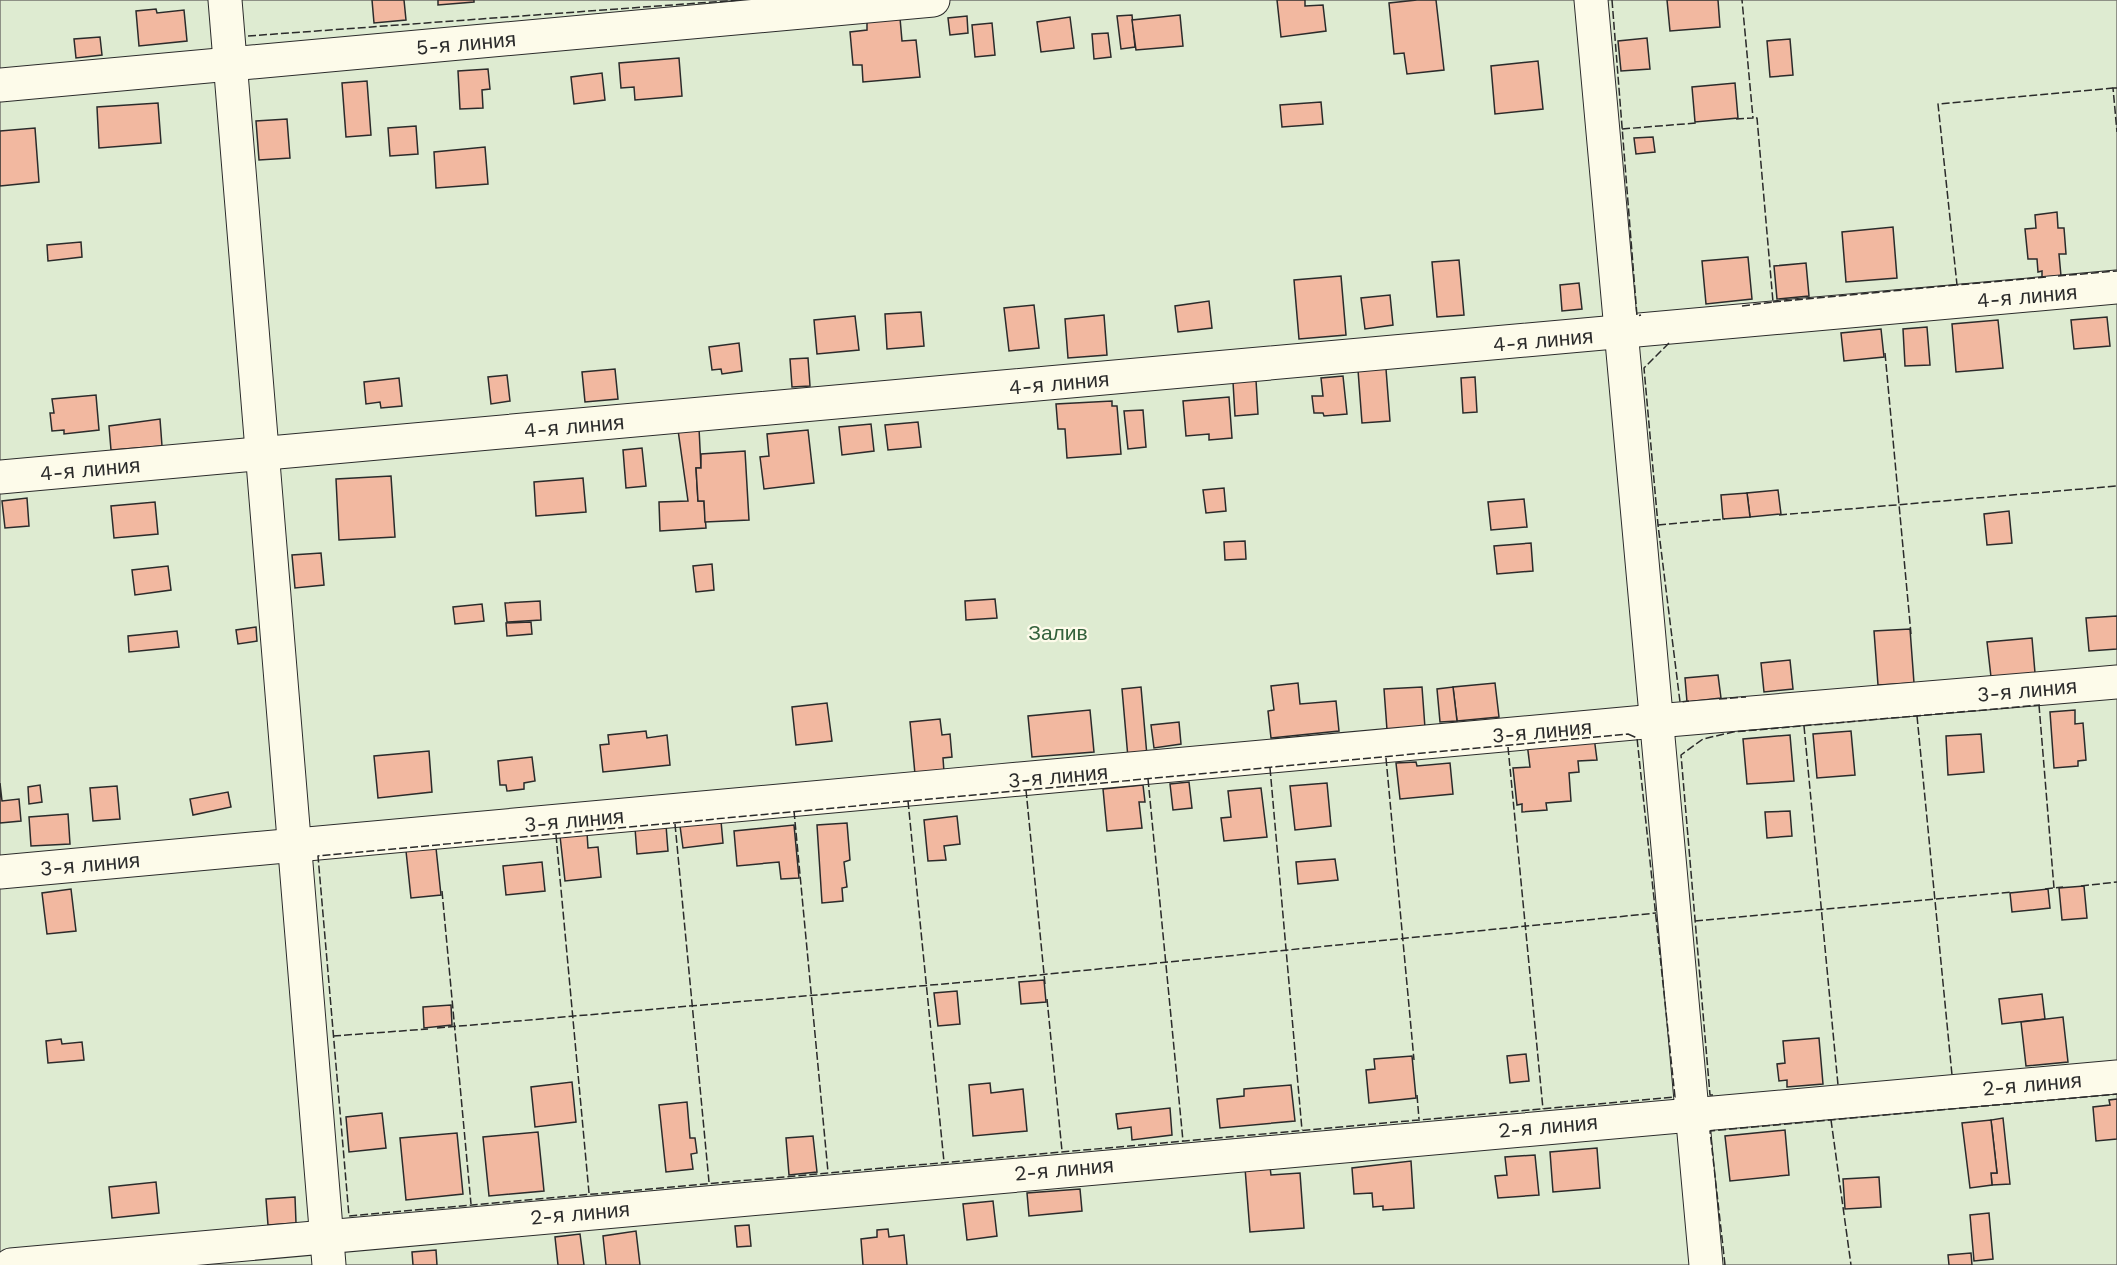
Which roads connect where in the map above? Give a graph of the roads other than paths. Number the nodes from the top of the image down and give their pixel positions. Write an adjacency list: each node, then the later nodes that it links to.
1 (225, 0): 4 (street)
2 (933, 0): 4 (street, 5-я линия)
3 (1591, 0): 7 (street)
4 (231, 65): 5 (street, 5-я линия); 8 (street)
5 (0, 85)
6 (2117, 287): 7 (street, 4-я линия)
7 (1621, 333): 8 (street, 4-я линия); 11 (street)
8 (263, 454): 9 (street, 4-я линия); 12 (street)
9 (0, 477)
10 (2117, 682): 11 (street, 3-я линия)
11 (1656, 721): 12 (street, 3-я линия); 15 (street)
12 (292, 846): 13 (street, 3-я линия); 16 (street)
13 (0, 872)
14 (2117, 1077): 15 (street, 2-я линия)
15 (1691, 1113): 16 (street, 2-я линия); 18 (street)
16 (328, 1250): 17 (street, 2-я линия)
17 (12, 1265)
18 (1706, 1265)

